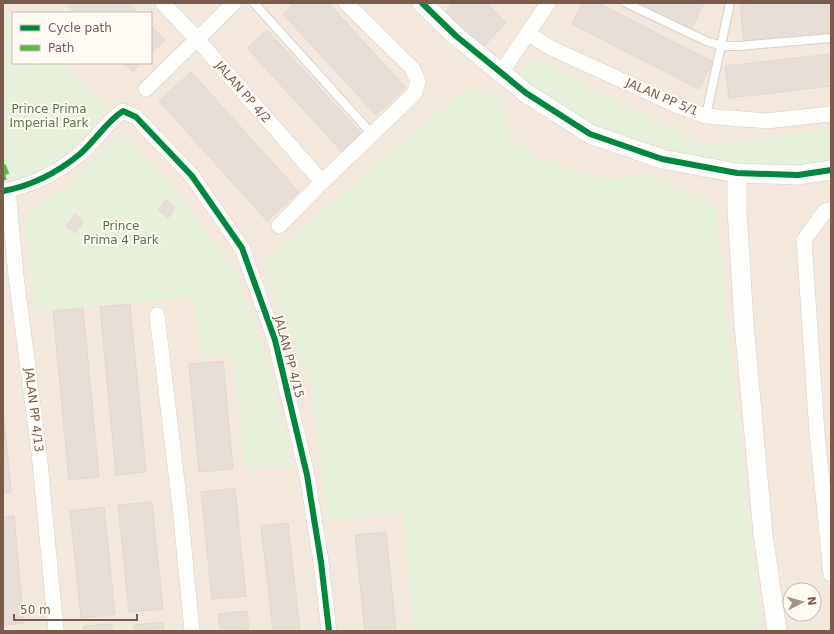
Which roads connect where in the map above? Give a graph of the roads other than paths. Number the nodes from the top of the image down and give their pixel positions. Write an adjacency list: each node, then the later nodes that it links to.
1 (163, 3): 11 (street, JALAN PP 4/2)
2 (234, 3): 11 (street)
3 (254, 3): 17 (lane)
4 (346, 3): 17 (street)
5 (422, 3): 13 (street)
6 (548, 3): 9 (street)
7 (626, 3): 12 (lane)
8 (730, 3): 12 (lane)
9 (527, 34): 13 (street); 16 (street, JALAN PP 5/1)
10 (831, 38): 12 (lane)
11 (197, 39): 14 (street); 20 (street, JALAN PP 4/2)
12 (722, 46): 16 (lane)
13 (501, 73): 19 (street)
14 (146, 90)
15 (831, 114): 16 (street, JALAN PP 5/1)
16 (706, 116)
17 (372, 134): 20 (street)
18 (831, 170): 19 (street)
19 (737, 173): 29 (street)
20 (322, 182): 23 (street)
21 (6, 191): 26 (street, JALAN PP 4/13); 28 (street, JALAN PP 4/15)
22 (831, 210): 25 (street)
23 (279, 226)
24 (158, 316): 27 (street)
25 (831, 574)
26 (56, 631)
27 (192, 631)
28 (329, 631)
29 (777, 631)

